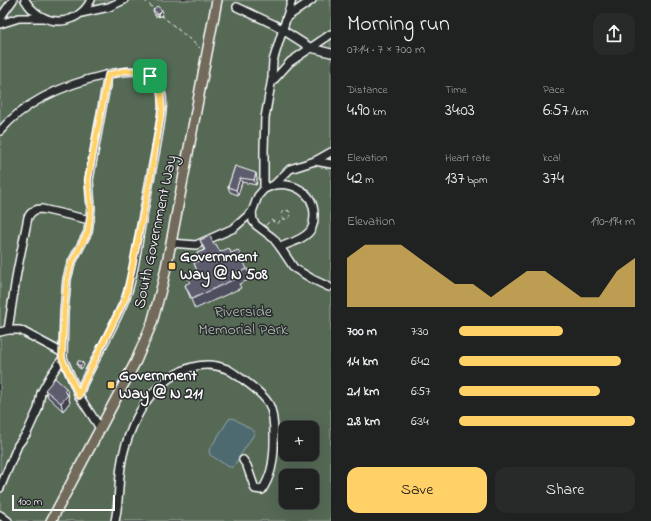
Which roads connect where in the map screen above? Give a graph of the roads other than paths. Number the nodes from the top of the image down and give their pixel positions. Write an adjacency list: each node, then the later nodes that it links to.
1 (13, 0): 11 (lane)
2 (25, 0): 12 (lane)
3 (91, 0): 9 (lane)
4 (124, 0): 9 (lane)
5 (217, 0): 28 (main road, South Government Way)
6 (292, 0): 10 (lane)
7 (312, 0): 10 (lane)
8 (238, 7): 14 (lane)
9 (81, 12): 12 (lane)
10 (287, 17): 14 (lane)
11 (0, 18)
12 (44, 18): 13 (lane)
13 (0, 24)
14 (283, 30): 16 (lane); 19 (lane)
15 (331, 34): 16 (lane)
16 (310, 47): 17 (lane); 19 (lane)
17 (331, 53)
18 (108, 75): 20 (lane); 27 (lane); 34 (lane)
19 (271, 82): 25 (lane)
20 (0, 131)
21 (331, 152): 22 (lane)
22 (315, 161): 23 (lane); 24 (lane)
23 (331, 164)
24 (274, 185): 25 (lane); 29 (lane)
25 (264, 189): 26 (lane)
26 (252, 212): 28 (lane); 29 (lane)
27 (90, 220): 31 (lane); 33 (lane)
28 (170, 243): 35 (main road, South Government Way)
29 (280, 247): 30 (lane)
30 (330, 287)
31 (8, 330): 32 (lane); 33 (lane)
32 (0, 332)
33 (63, 356): 34 (lane); 37 (lane)
34 (79, 396): 35 (lane)
35 (100, 428): 40 (main road, South Government Way)
36 (243, 460): 41 (lane)
37 (0, 488)
38 (0, 515): 39 (lane)
39 (8, 521)
40 (50, 521)
41 (115, 521)

